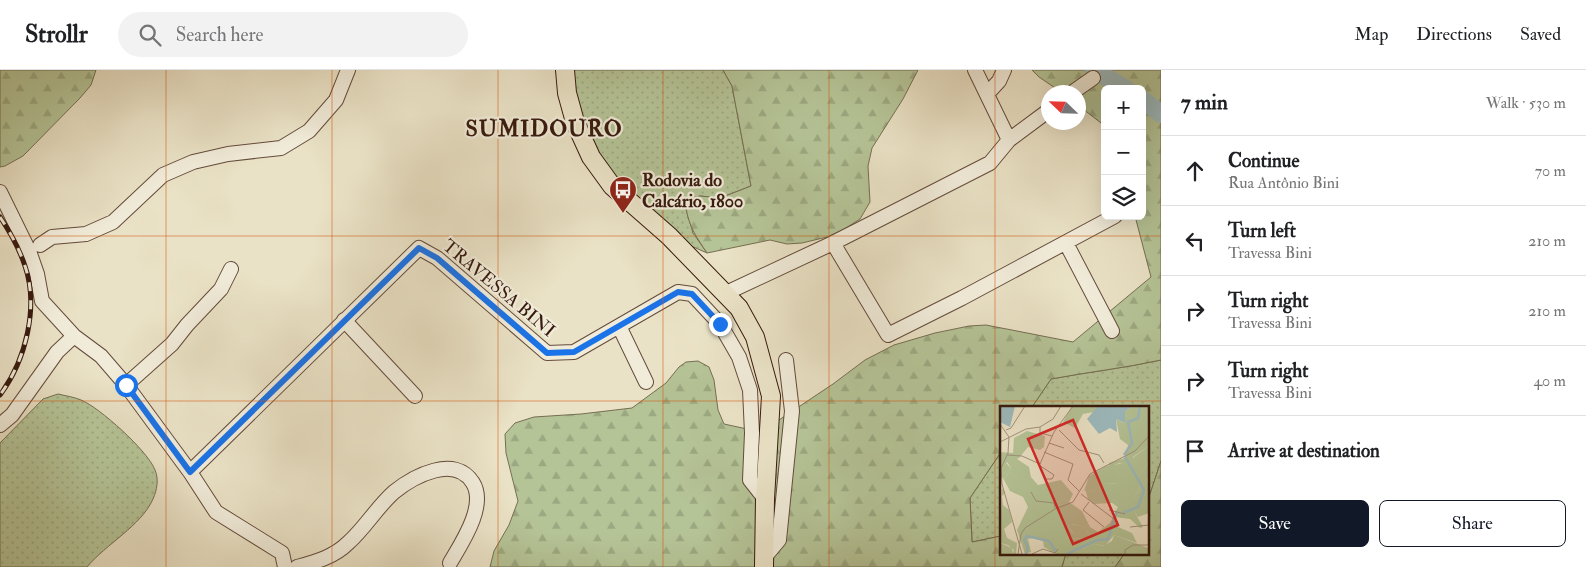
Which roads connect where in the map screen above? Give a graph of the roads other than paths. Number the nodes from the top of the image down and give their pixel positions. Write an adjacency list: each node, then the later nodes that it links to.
1 (348, 70): 14 (street)
2 (566, 70): 16 (main road)
3 (975, 70): 7 (street)
4 (1004, 70): 7 (street)
5 (1093, 78): 6 (street)
6 (1083, 85)
7 (986, 94): 9 (street)
8 (1041, 116): 9 (street)
9 (1009, 140): 12 (street)
10 (0, 192): 14 (street)
11 (1108, 220): 13 (street)
12 (834, 243): 13 (street); 16 (street)
13 (1066, 243): 19 (street)
14 (34, 248): 20 (street)
15 (231, 269): 23 (street)
16 (724, 294): 27 (main road)
17 (344, 320): 18 (street, TRAVESSA BINI); 24 (street); 26 (street, TRAVESSA BINI)
18 (620, 326): 22 (street); 27 (street, TRAVESSA BINI)
19 (1112, 331)
20 (74, 336): 23 (street); 25 (street)
21 (786, 360): 29 (street)
22 (646, 382)
23 (126, 385): 26 (street)
24 (416, 396)
25 (0, 425)
26 (190, 472): 30 (street)
27 (765, 499): 29 (main road)
28 (450, 563): 31 (street)
29 (764, 563)
30 (285, 567)
31 (297, 567)

